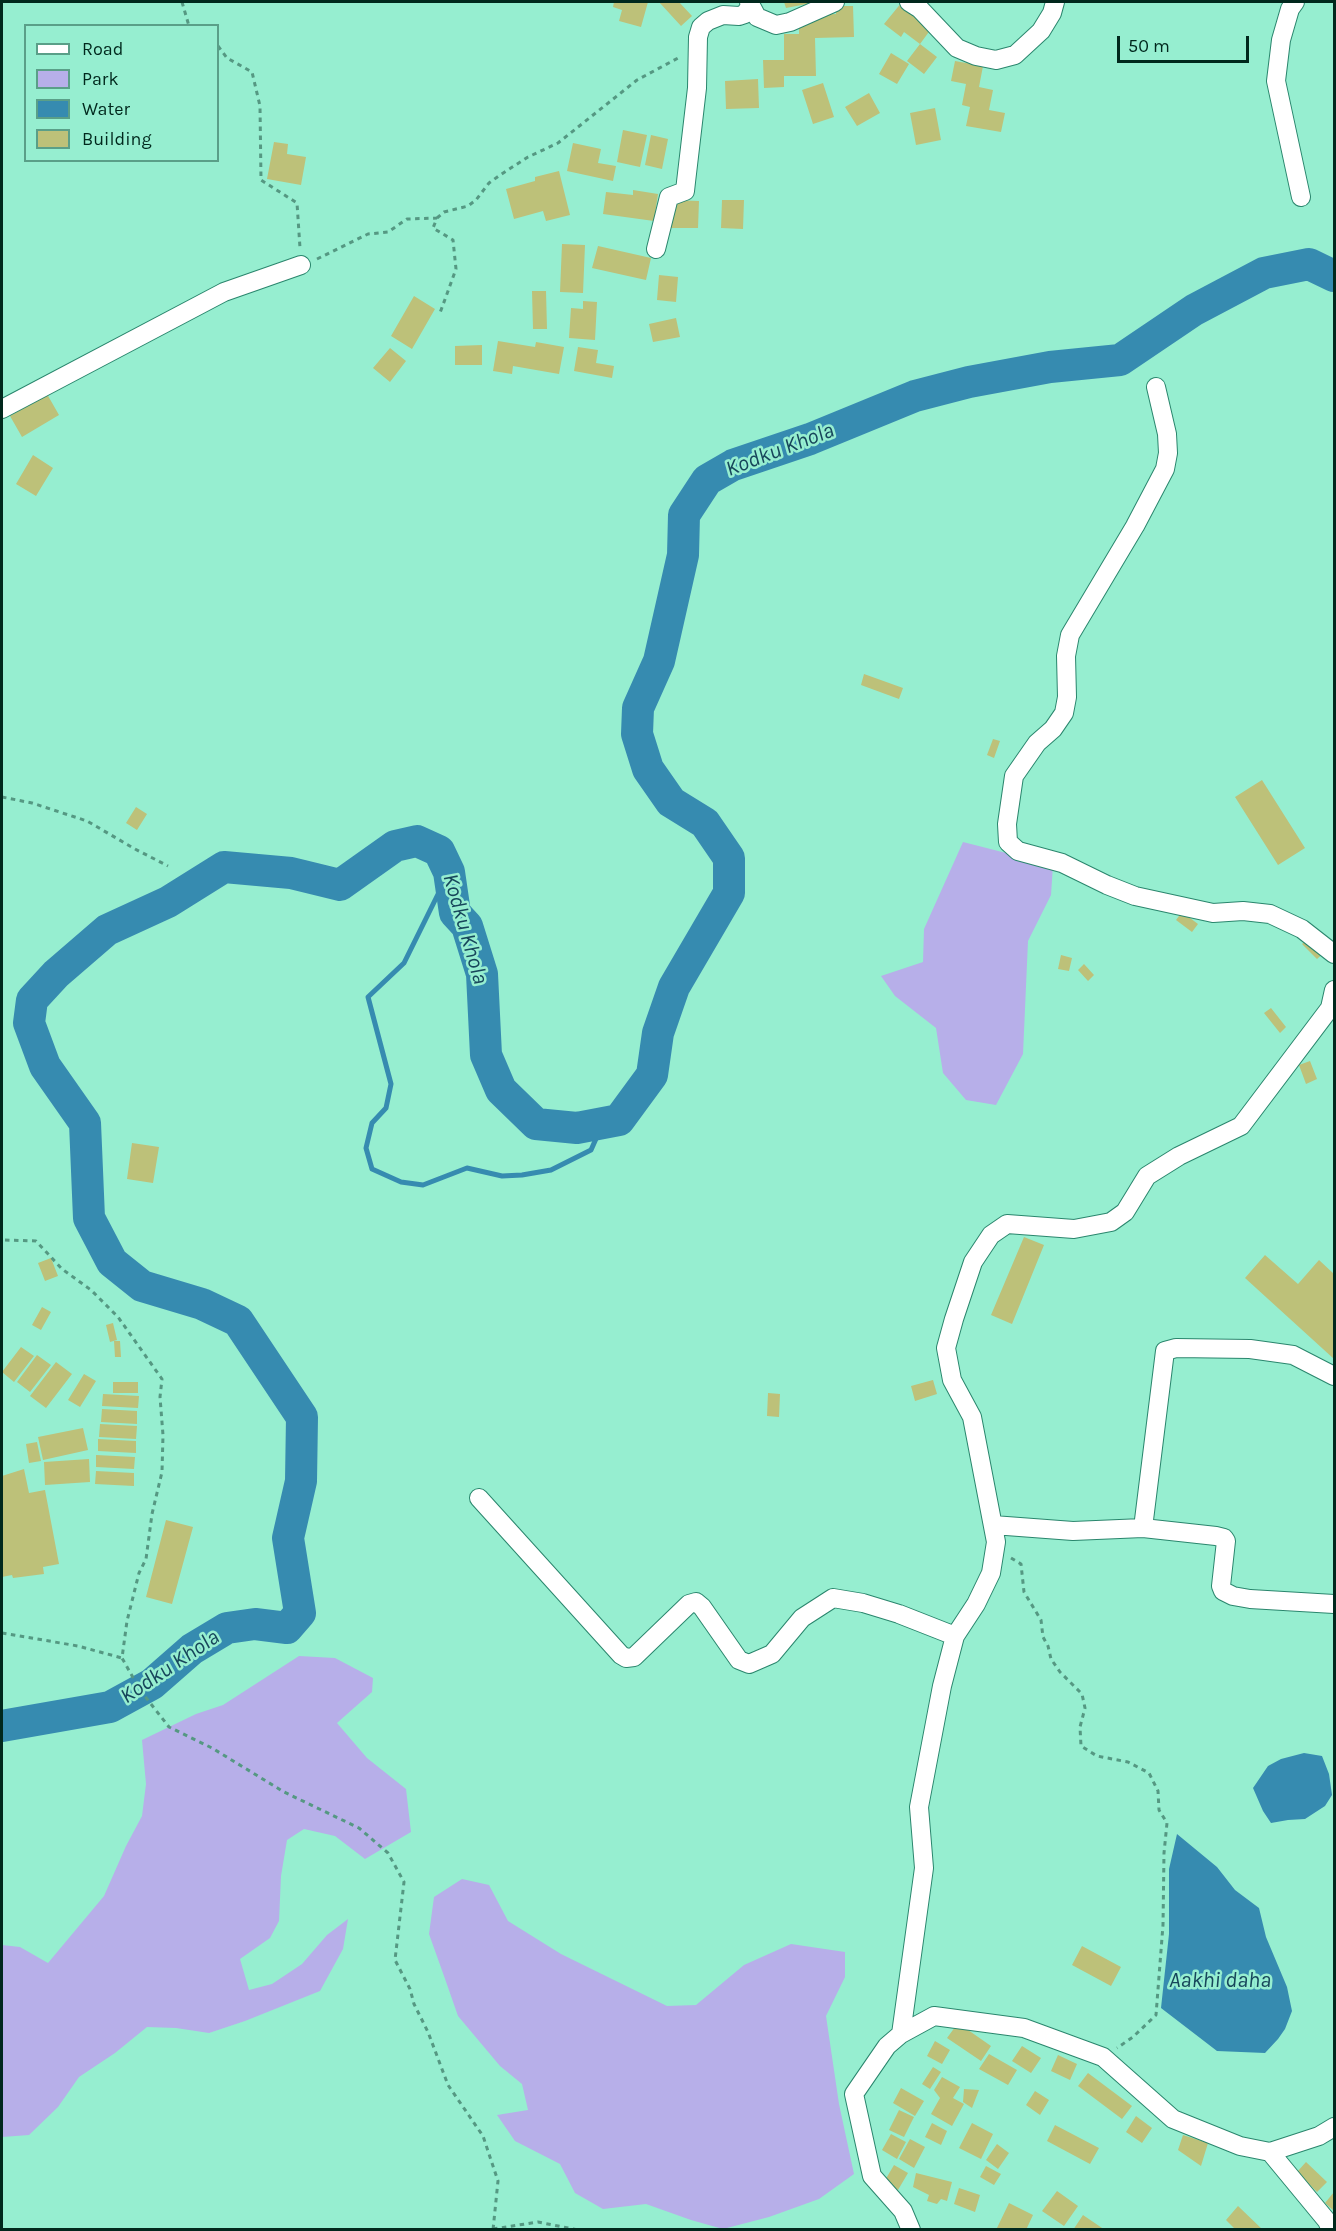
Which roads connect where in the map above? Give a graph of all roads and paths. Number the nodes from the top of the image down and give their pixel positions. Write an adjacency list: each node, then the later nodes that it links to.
1 (182, 2): 7 (path)
2 (836, 2): 6 (street)
3 (909, 2): 4 (street)
4 (1055, 2)
5 (1295, 2): 10 (street)
6 (750, 4): 9 (street)
7 (188, 24)
8 (219, 47): 13 (path)
9 (698, 48): 11 (path); 12 (street)
10 (1301, 197)
11 (436, 218): 13 (path); 14 (path)
12 (656, 249)
13 (301, 265): 16 (street)
14 (440, 313)
15 (1156, 387): 19 (street)
16 (2, 409)
17 (2, 797): 18 (path)
18 (168, 866)
19 (1335, 954)
20 (1335, 990): 25 (street)
21 (5, 1240): 29 (path)
22 (1335, 1376): 24 (street)
23 (479, 1498): 28 (street)
24 (1143, 1528): 25 (street); 26 (street)
25 (995, 1533): 28 (street); 31 (path)
26 (1335, 1604)
27 (2, 1633): 29 (path)
28 (955, 1636): 30 (street)
29 (122, 1658): 34 (path)
30 (901, 2034): 31 (street); 36 (street)
31 (1102, 2056): 33 (street)
32 (1335, 2127): 33 (street)
33 (1270, 2152): 37 (street)
34 (493, 2229): 35 (path)
35 (578, 2229)
36 (911, 2229)
37 (1330, 2229)

